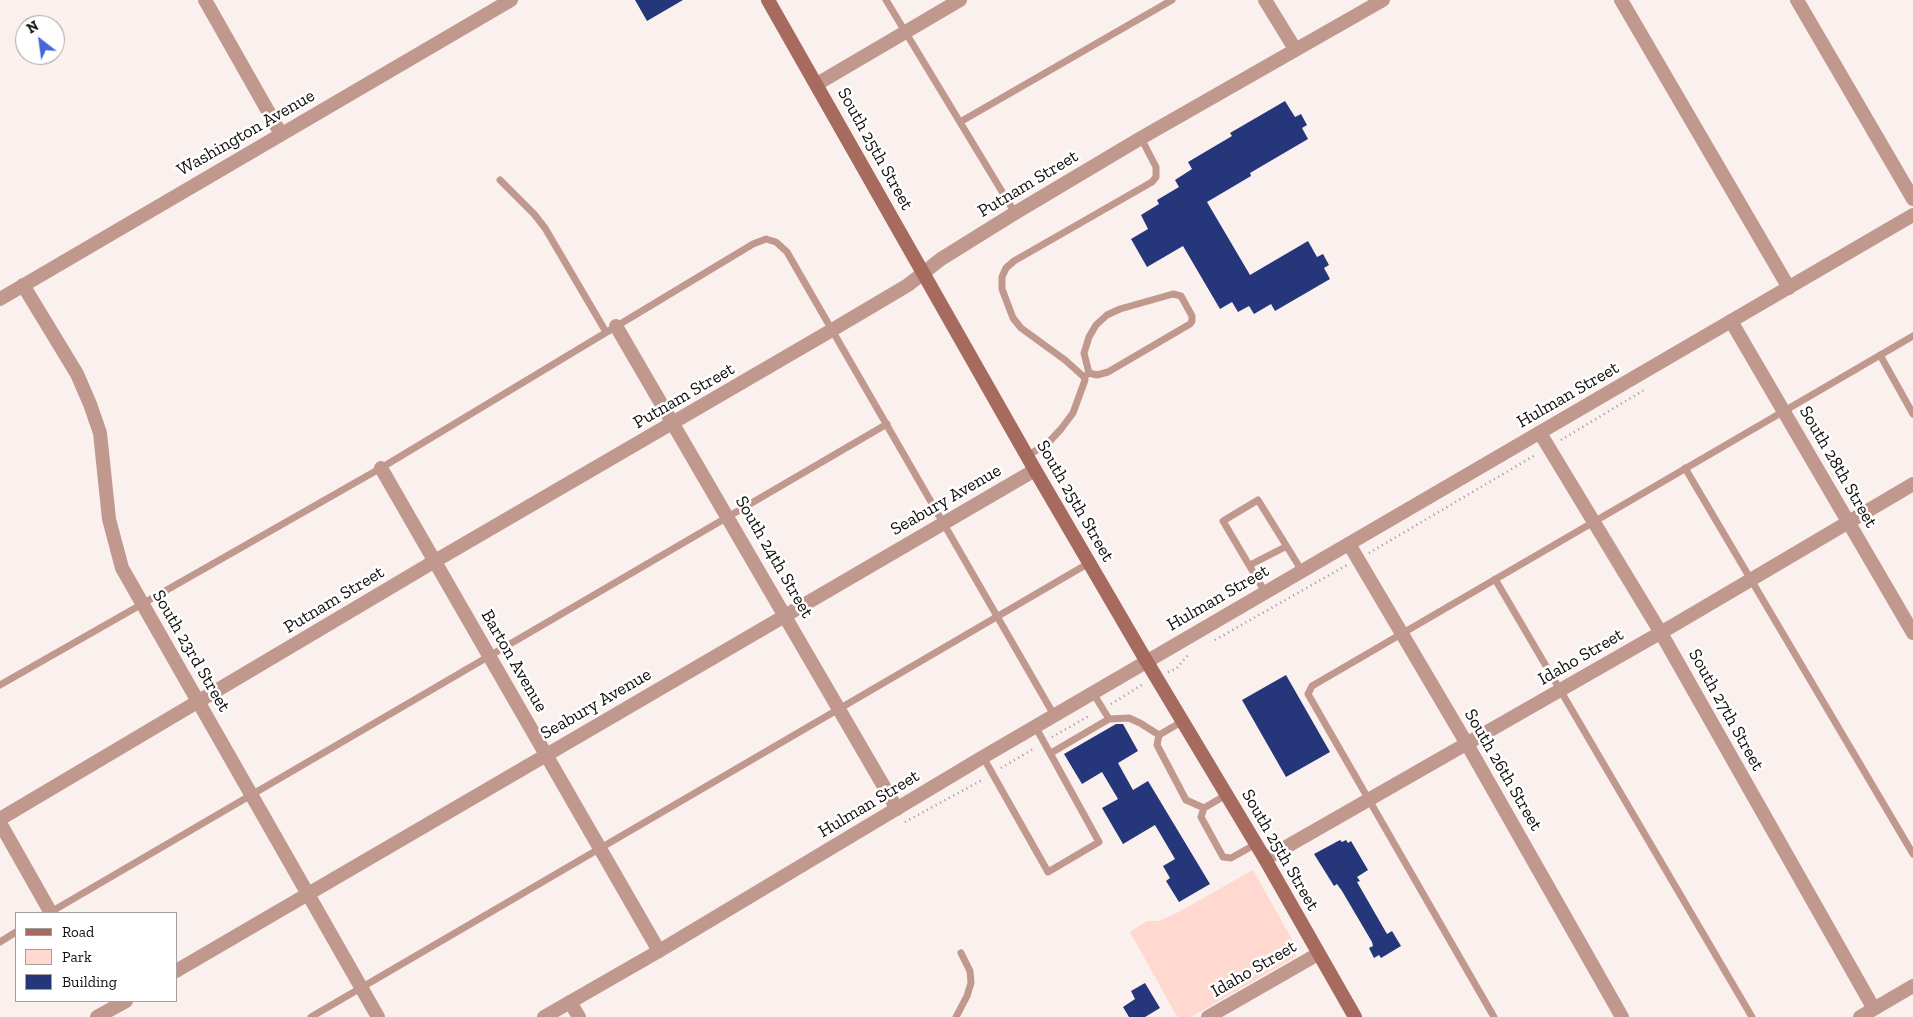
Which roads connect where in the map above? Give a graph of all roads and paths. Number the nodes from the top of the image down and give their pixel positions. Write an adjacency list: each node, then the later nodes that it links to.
1 (205, 0): 15 (street)
2 (511, 0): 15 (street, Washington Avenue)
3 (768, 0): 13 (main road, South 25th Street)
4 (886, 0): 11 (lane)
5 (960, 0): 11 (street)
6 (1172, 0): 14 (lane)
7 (1265, 0): 12 (street)
8 (1382, 0): 12 (street, Putnam Street)
9 (1620, 0): 23 (street)
10 (1797, 0): 18 (street)
11 (905, 32): 13 (street); 14 (lane)
12 (1295, 50): 16 (street, Putnam Street)
13 (816, 84): 21 (main road, South 25th Street)
14 (960, 122): 19 (lane)
15 (281, 134): 22 (street, Washington Avenue)
16 (1141, 138): 19 (street, Putnam Street); 30 (lane)
17 (500, 180): 26 (lane)
18 (1913, 199)
19 (1015, 213): 21 (street, Putnam Street)
20 (1913, 215): 23 (street, Hulman Street)
21 (924, 274): 27 (street, Putnam Street); 38 (main road, South 25th Street)
22 (23, 286): 24 (street, Washington Avenue); 58 (street, South 23rd Street)
23 (1789, 288): 25 (street, Hulman Street)
24 (0, 299)
25 (1731, 321): 32 (street, South 28th Street); 36 (street, Hulman Street)
26 (611, 329): 27 (lane); 34 (street, South 24th Street); 39 (lane)
27 (832, 330): 34 (street, Putnam Street); 35 (lane)
28 (1913, 336): 29 (lane)
29 (1880, 355): 32 (lane); 33 (lane)
30 (1087, 375): 30 (lane); 38 (lane)
31 (1648, 388): 37 (path)
32 (1784, 411): 40 (lane); 45 (street, South 28th Street)
33 (1913, 414)
34 (674, 424): 43 (street, South 24th Street); 50 (street, Putnam Street)
35 (887, 424): 43 (lane); 46 (lane)
36 (1540, 433): 37 (street, South 27th Street); 47 (street, Hulman Street)
37 (1548, 447): 44 (street, South 27th Street); 49 (path)
38 (1027, 456): 41 (main road, South 25th Street)
39 (381, 468): 50 (street, Barton Avenue); 58 (lane)
40 (1685, 468): 44 (lane); 56 (lane)
41 (1035, 470): 46 (street, Seabury Avenue); 51 (main road, South 25th Street)
42 (1913, 484): 45 (street, Idaho Street)
43 (728, 517): 59 (street, South 24th Street); 66 (lane)
44 (1593, 521): 55 (lane); 61 (street, South 27th Street)
45 (1850, 523): 56 (street, Idaho Street); 62 (street, South 28th Street)
46 (944, 524): 59 (street, Seabury Avenue); 60 (lane)
47 (1349, 544): 54 (street, Hulman Street); 63 (street, South 26th Street)
48 (1286, 547): 53 (lane); 53 (lane); 54 (lane)
49 (1367, 554)
50 (435, 561): 66 (street, Barton Avenue); 73 (street, Putnam Street)
51 (1089, 562): 60 (lane); 67 (main road, South 25th Street)
52 (1351, 563): 64 (path)
53 (1250, 565): 57 (lane)
54 (1302, 572): 57 (street, Hulman Street)
55 (1495, 579): 63 (lane); 71 (lane)
56 (1751, 580): 61 (street, Idaho Street); 98 (lane)
57 (1265, 592): 67 (street, Hulman Street)
58 (142, 605): 70 (lane); 73 (street, South 23rd Street)
59 (786, 615): 75 (street, South 24th Street); 86 (street, Seabury Avenue)
60 (997, 617): 75 (lane); 76 (lane)
61 (1661, 632): 71 (street, Idaho Street); 113 (street, South 27th Street)
62 (1913, 632)
63 (1402, 635): 83 (street, South 26th Street); 91 (lane)
64 (1214, 640)
65 (1188, 655): 68 (path)
66 (490, 657): 86 (street, Barton Avenue); 89 (lane)
67 (1147, 662): 72 (street, Hulman Street); 79 (main road, South 25th Street)
68 (1176, 669)
69 (1146, 683): 74 (path)
70 (0, 685)
71 (1561, 690): 83 (street, Idaho Street); 124 (lane)
72 (1093, 693): 76 (street, Hulman Street); 78 (lane)
73 (199, 701): 89 (street, South 23rd Street); 94 (street, Putnam Street)
74 (1113, 703)
75 (839, 708): 93 (street, South 24th Street); 97 (lane)
76 (1054, 715): 80 (street, Hulman Street)
77 (1092, 715): 81 (path)
78 (1109, 719): 82 (lane); 85 (lane)
79 (1182, 721): 82 (lane); 90 (main road, South 25th Street)
80 (1035, 726): 85 (lane); 87 (street, Hulman Street)
81 (1057, 734)
82 (1159, 735): 92 (lane)
83 (1467, 744): 91 (street, Idaho Street); 123 (street, South 26th Street)
84 (1039, 745): 88 (path)
85 (1051, 753): 87 (lane)
86 (546, 755): 97 (street, Barton Avenue); 100 (street, Seabury Avenue)
87 (983, 757): 93 (street, Hulman Street)
88 (1003, 766)
89 (251, 793): 100 (street, South 23rd Street); 102 (lane)
90 (1226, 795): 92 (lane); 96 (main road, South 25th Street)
91 (1368, 800): 99 (street, Idaho Street); 122 (lane)
92 (1204, 808): 96 (lane)
93 (897, 809): 105 (street, Hulman Street)
94 (0, 819)
95 (0, 823): 101 (street)
96 (1256, 844): 99 (main road, South 25th Street)
97 (599, 848): 105 (street, Barton Avenue); 110 (lane)
98 (1913, 854)
99 (1265, 859): 107 (main road, South 25th Street)
100 (308, 895): 108 (street, Seabury Avenue); 110 (street, South 23rd Street)
101 (49, 912)
102 (52, 912)
103 (15, 933): 104 (lane)
104 (0, 942)
105 (659, 951): 112 (street, Hulman Street)
106 (961, 953): 119 (lane)
107 (1318, 954): 120 (street, Idaho Street); 121 (main road, South 25th Street)
108 (178, 970)
109 (1913, 986): 113 (street)
110 (361, 988): 115 (lane); 116 (street, South 23rd Street)
111 (124, 1002): 114 (street)
112 (570, 1002): 117 (street, Hulman Street); 118 (street)
113 (1874, 1009): 125 (street)
114 (103, 1012)
115 (310, 1017)
116 (378, 1017)
117 (544, 1017)
118 (579, 1017)
119 (956, 1017)
120 (1208, 1017)
121 (1355, 1017)
122 (1494, 1017)
123 (1622, 1017)
124 (1752, 1017)
125 (1860, 1017)

